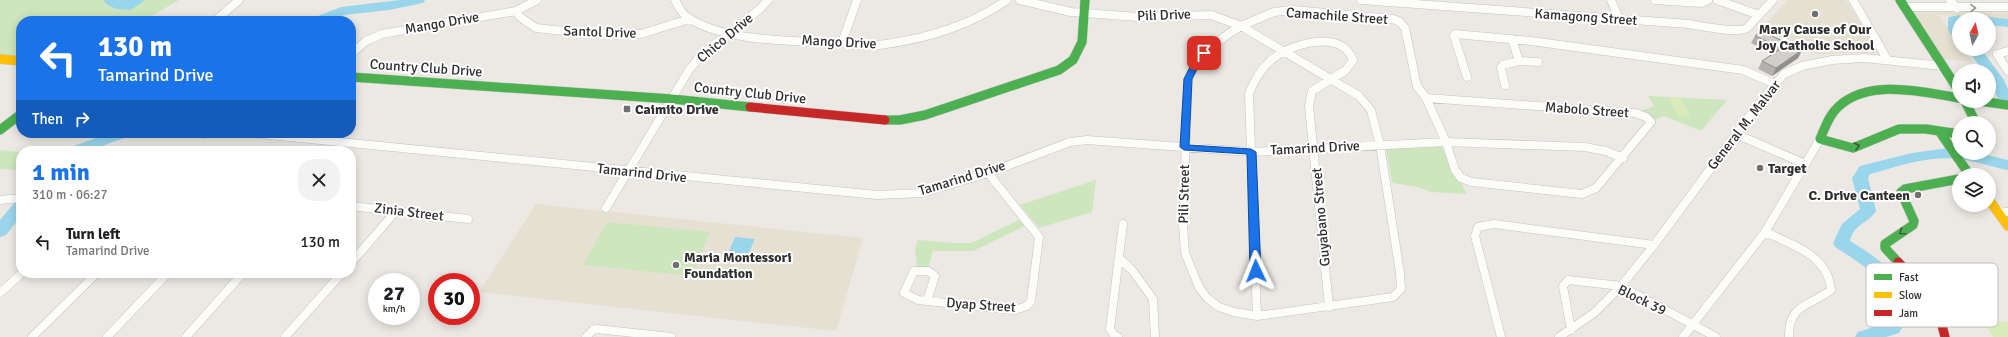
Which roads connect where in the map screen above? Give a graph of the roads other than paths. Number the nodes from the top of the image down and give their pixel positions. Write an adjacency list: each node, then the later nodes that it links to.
1 (239, 0): 25 (street)
2 (538, 0): 22 (street, Mango Drive)
3 (675, 0): 26 (street)
4 (768, 0): 29 (street, Chico Drive)
5 (857, 0): 31 (street)
6 (1007, 0): 31 (street, Mango Drive)
7 (1020, 0): 23 (street, Pili Drive)
8 (1085, 0): 23 (street, Country Club Drive)
9 (1361, 0): 18 (street, Kamagong Street)
10 (1611, 0): 27 (street)
11 (1655, 0): 12 (street)
12 (1708, 0)
13 (1717, 0): 24 (street)
14 (1773, 0): 24 (street)
15 (1853, 0): 36 (street)
16 (1950, 0): 21 (street)
17 (1999, 0): 20 (street)
18 (1380, 1): 27 (street, Kamagong Street)
19 (1903, 3): 21 (street); 40 (street)
20 (2007, 7): 21 (street, one-way to 20)
21 (1958, 8)
22 (516, 11): 26 (street, Santol Drive); 32 (street, Mango Drive)
23 (1085, 13): 28 (street, Pili Drive); 50 (street, Country Club Drive)
24 (1758, 15): 27 (street, Kamagong Street)
25 (221, 16)
26 (689, 19): 29 (street, Mango Drive)
27 (1619, 19)
28 (1241, 26): 34 (street, Pili Street); 49 (street, Camachile Street); 62 (street, Pili Street)
29 (728, 33): 31 (street, Mango Drive); 50 (street, Chico Drive)
30 (1512, 39): 38 (street); 43 (street); 46 (street)
31 (842, 43)
32 (356, 50)
33 (2008, 51): 41 (street)
34 (1285, 52): 44 (street, Pili Street); 44 (street, Guyabano Street); 64 (street)
35 (0, 59): 37 (street)
36 (1886, 59): 40 (street, General M. Malvar); 46 (street, General M. Malvar)
37 (16, 61)
38 (1519, 61): 39 (street); 47 (street)
39 (1538, 62)
40 (1943, 66): 45 (street)
41 (2008, 71)
42 (356, 77): 50 (street, Country Club Drive)
43 (1467, 77)
44 (1331, 79): 61 (street, Pili Street); 63 (street, Guyabano Street)
45 (1952, 80)
46 (1775, 84): 57 (street, General M. Malvar)
47 (1505, 85)
48 (1952, 97): 59 (street)
49 (1426, 98): 60 (street, Mabolo Street); 65 (street, Mabolo Street)
50 (672, 99): 68 (street)
51 (1996, 104): 52 (street)
52 (2006, 105)
53 (16, 118): 54 (street)
54 (0, 130)
55 (1938, 131): 56 (street); 59 (street, one-way to 55); 67 (street)
56 (1952, 133)
57 (1736, 134): 66 (street); 82 (street, General M. Malvar)
58 (309, 138): 68 (street, Tamarind Drive)
59 (1820, 139): 66 (street)
60 (1446, 142): 61 (street, Tamarind Drive); 65 (street, Tamarind Drive); 65 (street, Mabolo Street)
61 (1380, 144): 63 (street, Tamarind Drive); 94 (street, Pili Street)
62 (1184, 147): 64 (street, Tamarind Drive); 69 (street, Tamarind Drive); 95 (street, Pili Street)
63 (1314, 148): 64 (street, Tamarind Drive); 94 (street, Guyabano Street)
64 (1251, 152): 95 (street)
65 (1623, 158)
66 (1805, 164): 81 (street)
67 (1965, 168)
68 (627, 171): 69 (street, Tamarind Drive); 74 (street)
69 (988, 173): 93 (street, Dyap Street)
70 (1952, 180): 85 (street, one-way to 85)
71 (16, 198): 72 (street)
72 (0, 200)
73 (356, 206): 75 (street, Zinia Street)
74 (606, 208)
75 (398, 210): 78 (street, Zinia Street); 83 (street)
76 (1997, 211): 77 (street); 80 (street)
77 (2008, 212)
78 (468, 219)
79 (1123, 224): 84 (street)
80 (2008, 226)
81 (1765, 232): 96 (street); 111 (street)
82 (1654, 245): 91 (street, General M. Malvar); 107 (street)
83 (356, 257)
84 (1119, 258): 105 (street); 106 (street)
85 (1899, 263)
86 (16, 278): 92 (street)
87 (91, 278): 99 (street)
88 (163, 278): 100 (street)
89 (239, 278): 101 (street)
90 (338, 278): 102 (street)
91 (1621, 286): 96 (street, Block 39); 98 (street, General M. Malvar); 98 (street, Block 39)
92 (0, 293)
93 (927, 301)
94 (1329, 307): 95 (street, Pili Street)
95 (1257, 316)
96 (1692, 325): 109 (street); 110 (street, Block 39)
97 (1942, 327): 112 (street, one-way to 112)
98 (1571, 330): 108 (street, General M. Malvar)
99 (32, 337)
100 (107, 337)
101 (186, 337)
102 (285, 337)
103 (586, 337): 104 (street)
104 (671, 337)
105 (1118, 337)
106 (1155, 337)
107 (1501, 337)
108 (1559, 337)
109 (1683, 337)
110 (1716, 337)
111 (1789, 337)
112 (1945, 337)

